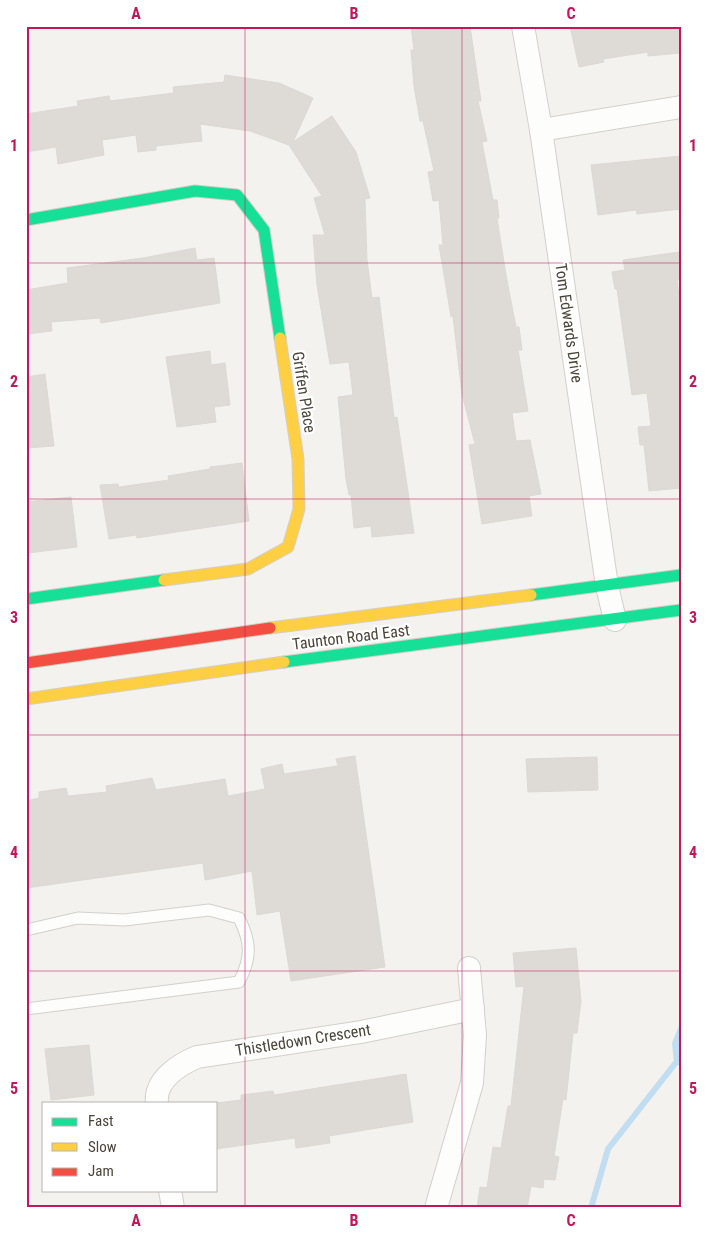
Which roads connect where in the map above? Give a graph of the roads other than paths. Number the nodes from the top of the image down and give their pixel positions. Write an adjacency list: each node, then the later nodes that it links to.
1 (523, 26): 3 (street, Tom Edwards Drive)
2 (681, 107): 3 (street)
3 (542, 130): 6 (street, Tom Edwards Drive)
4 (26, 220): 7 (main road, Griffen Place)
5 (681, 575): 6 (main road, Taunton Road East)
6 (608, 586): 9 (street, Tom Edwards Drive); 10 (main road, Taunton Road East)
7 (26, 598)
8 (681, 610): 9 (main road, Taunton Road East)
9 (615, 620): 11 (main road, Taunton Road East)
10 (26, 663)
11 (26, 699)
12 (26, 930): 14 (lane)
13 (469, 968): 15 (street)
14 (26, 1009)
15 (474, 1009): 16 (street, Thistledown Crescent); 19 (street)
16 (157, 1102)
17 (170, 1192): 18 (street)
18 (173, 1208)
19 (436, 1208)

